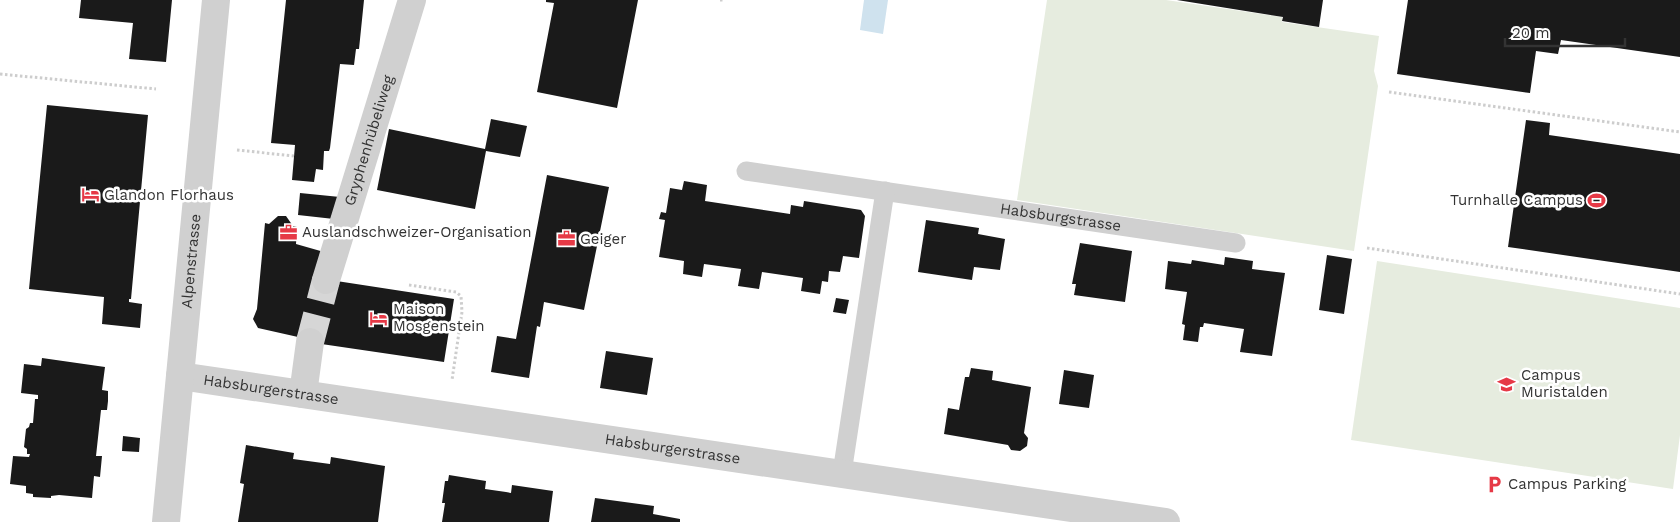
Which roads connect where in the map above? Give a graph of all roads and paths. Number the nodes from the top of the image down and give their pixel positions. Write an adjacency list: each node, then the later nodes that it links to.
1 (216, 0): 17 (street, Alpenstrasse)
2 (412, 0): 13 (street, Gryphenhübeliweg)
3 (0, 74): 4 (path)
4 (156, 89)
5 (1389, 92): 6 (path)
6 (1680, 132)
7 (229, 150): 8 (path)
8 (294, 156)
9 (746, 171): 10 (lane, Habsburgstrasse)
10 (884, 191): 11 (lane, Habsburgstrasse); 20 (lane)
11 (1236, 243)
12 (1367, 248): 15 (path)
13 (326, 280)
14 (409, 285): 18 (path)
15 (1680, 294)
16 (310, 342): 19 (street)
17 (180, 376): 19 (street, Habsburgerstrasse); 21 (street, Alpenstrasse)
18 (451, 385)
19 (303, 394): 20 (street, Habsburgerstrasse)
20 (842, 473): 22 (street, Habsburgerstrasse)
21 (166, 522)
22 (1166, 522)

